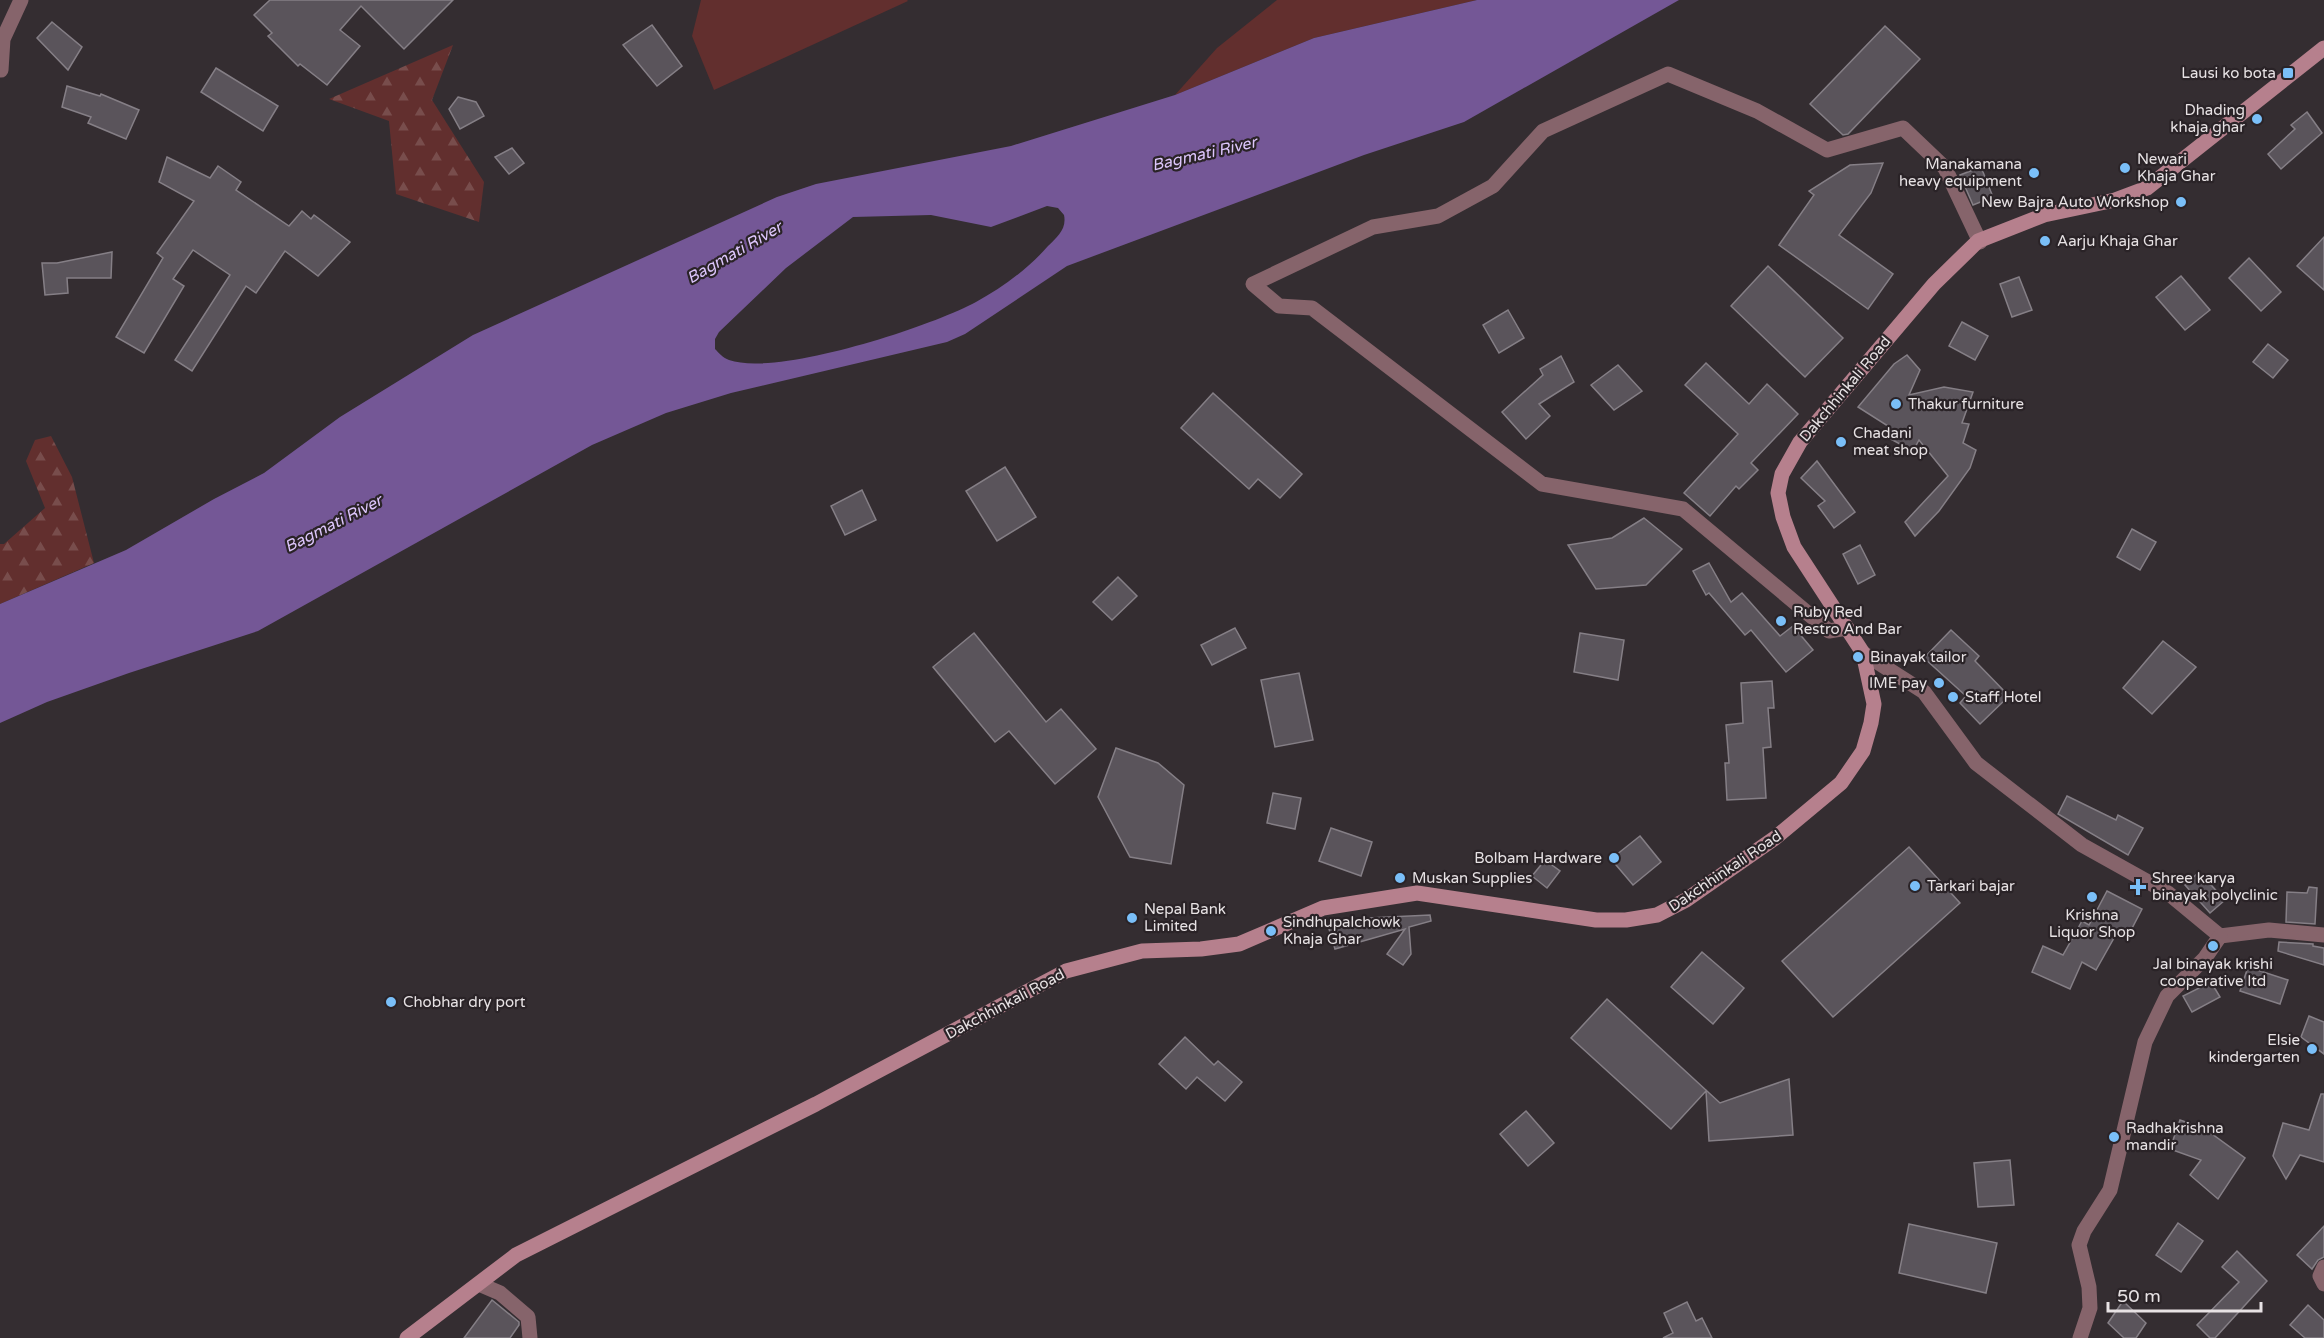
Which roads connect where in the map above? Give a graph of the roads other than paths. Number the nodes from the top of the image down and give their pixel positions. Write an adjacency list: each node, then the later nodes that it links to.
1 (21, 0): 3 (street)
2 (2324, 48): 4 (main road, Dakchhinkali Road)
3 (1, 70)
4 (1980, 242): 5 (main road, Dakchhinkali Road); 5 (street)
5 (1847, 628): 6 (main road, Dakchhinkali Road)
6 (1863, 653): 8 (street); 10 (main road, Dakchhinkali Road)
7 (2324, 935): 8 (street)
8 (2220, 936): 14 (street)
9 (2324, 1267): 11 (street)
10 (479, 1284): 12 (main road, Dakchhinkali Road); 13 (street)
11 (2324, 1284)
12 (407, 1338)
13 (530, 1338)
14 (2080, 1338)

